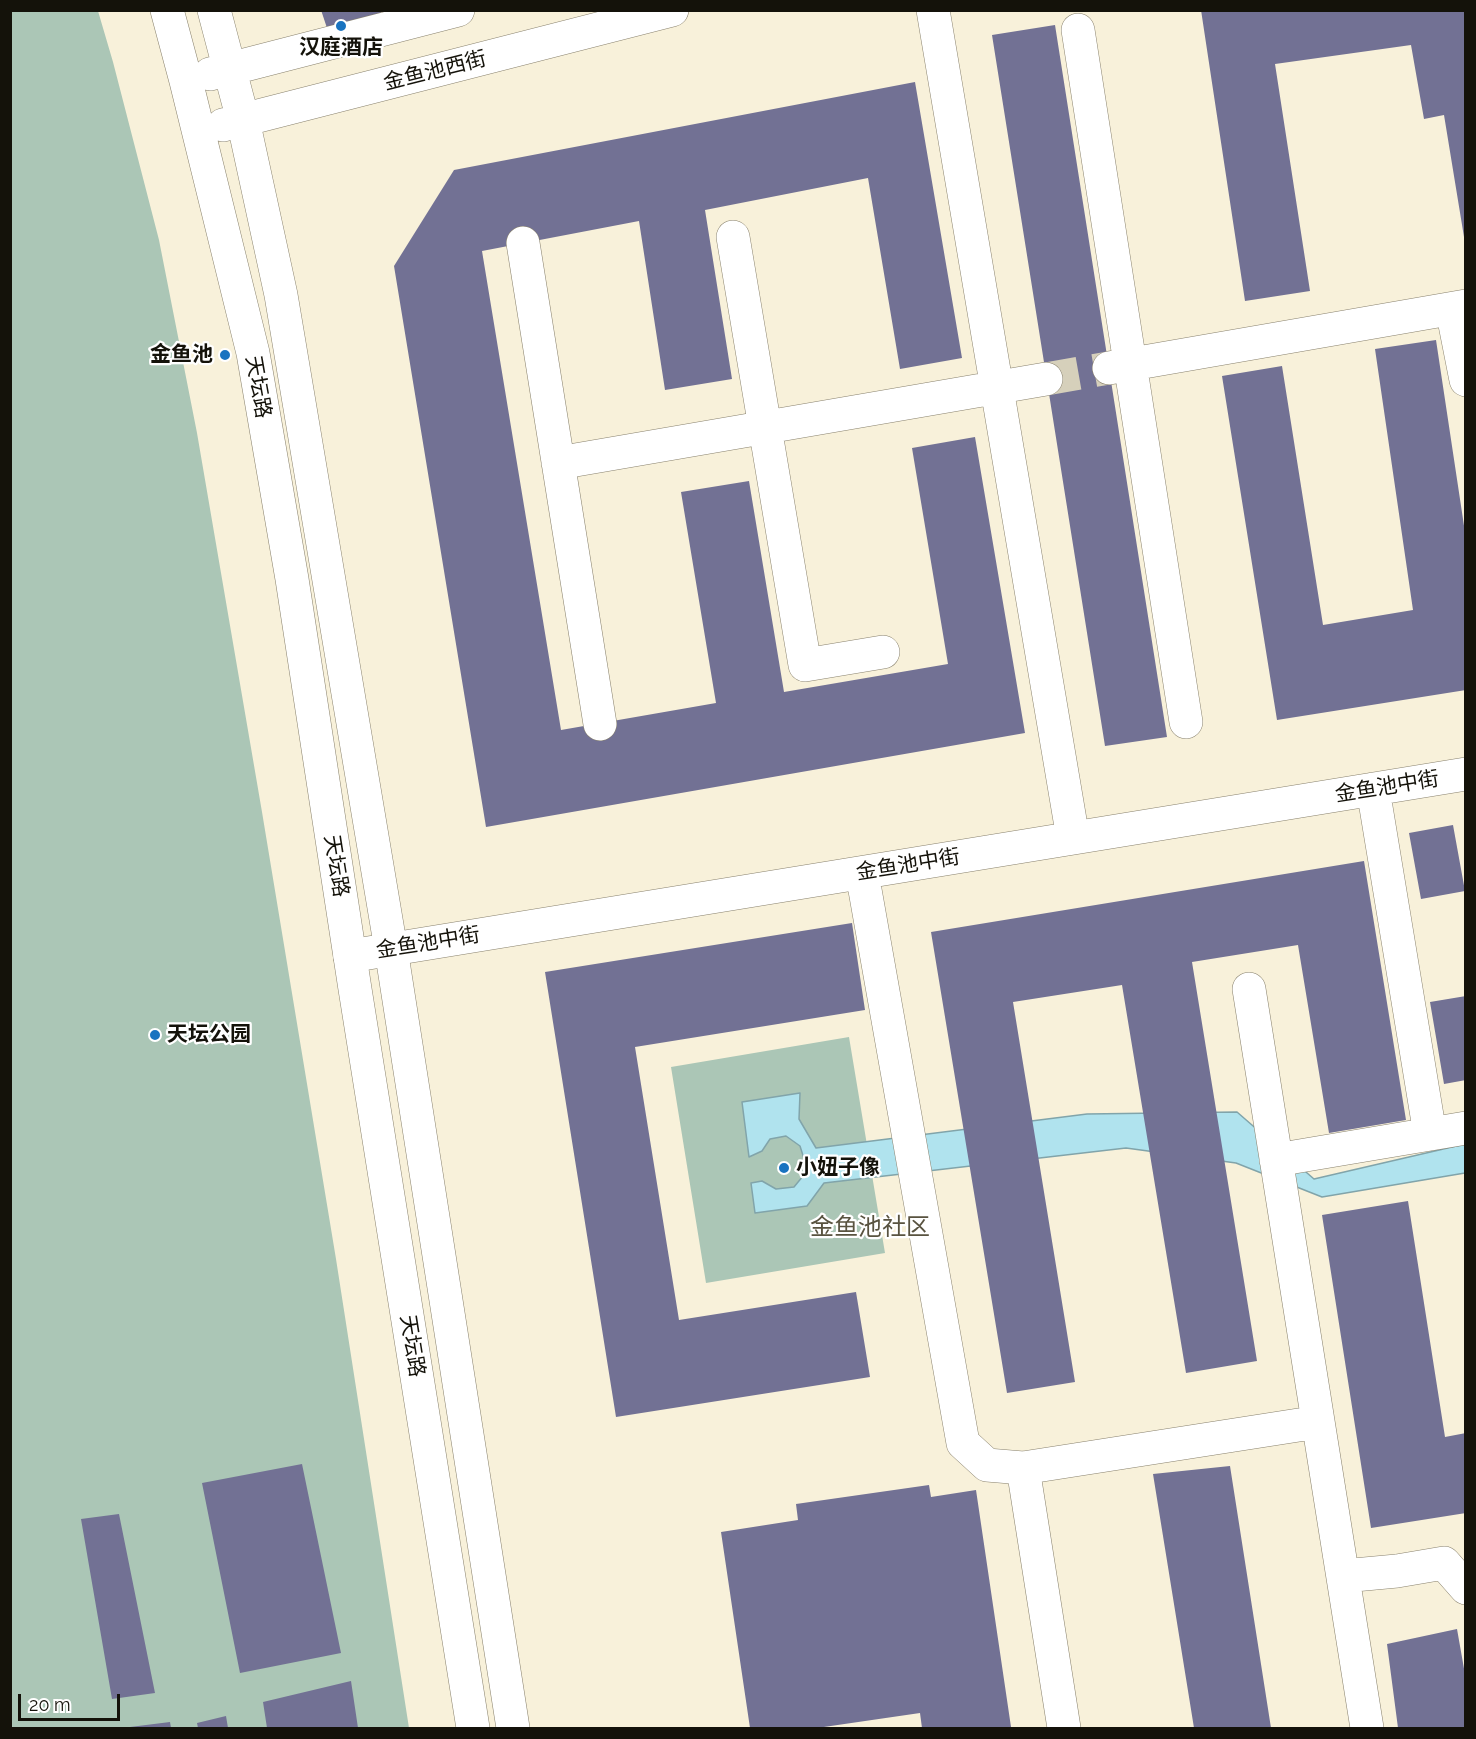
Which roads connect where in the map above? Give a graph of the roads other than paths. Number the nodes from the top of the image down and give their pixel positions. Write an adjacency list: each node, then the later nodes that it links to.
1 (167, 10): 8 (street, 天坛路)
2 (214, 10): 7 (street, 天坛路)
3 (458, 10): 7 (street)
4 (672, 10): 9 (street, 金鱼池西街)
5 (933, 10): 17 (street)
6 (1078, 30): 14 (street)
7 (230, 68): 8 (street); 9 (street, 天坛路)
8 (186, 81): 10 (street, 天坛路)
9 (243, 120): 10 (street, 金鱼池西街); 27 (street, 天坛路)
10 (198, 133): 28 (street, 天坛路)
11 (733, 237): 18 (street)
12 (523, 243): 19 (street)
13 (1459, 308): 14 (street); 16 (street)
14 (1120, 366): 21 (street)
15 (1046, 379): 17 (street)
16 (1466, 380)
17 (997, 387): 18 (street); 25 (street)
18 (765, 428): 19 (street); 20 (street)
19 (558, 463): 22 (street)
20 (883, 652)
21 (1186, 722)
22 (600, 724)
23 (1466, 774): 24 (street, 金鱼池中街)
24 (1373, 789): 25 (street, 金鱼池中街); 31 (street)
25 (1073, 838): 26 (street, 金鱼池中街)
26 (862, 873): 27 (street, 金鱼池中街); 34 (street)
27 (391, 949): 28 (street, 金鱼池中街); 38 (street, 天坛路)
28 (350, 956): 37 (street, 天坛路)
29 (1249, 989): 32 (street)
30 (1466, 1128): 31 (street)
31 (1430, 1134): 32 (street)
32 (1276, 1160): 33 (street)
33 (1318, 1422): 34 (street); 35 (street)
34 (1023, 1468): 39 (street)
35 (1343, 1576): 36 (street); 40 (street)
36 (1466, 1588)
37 (473, 1728)
38 (513, 1728)
39 (1064, 1728)
40 (1367, 1728)

